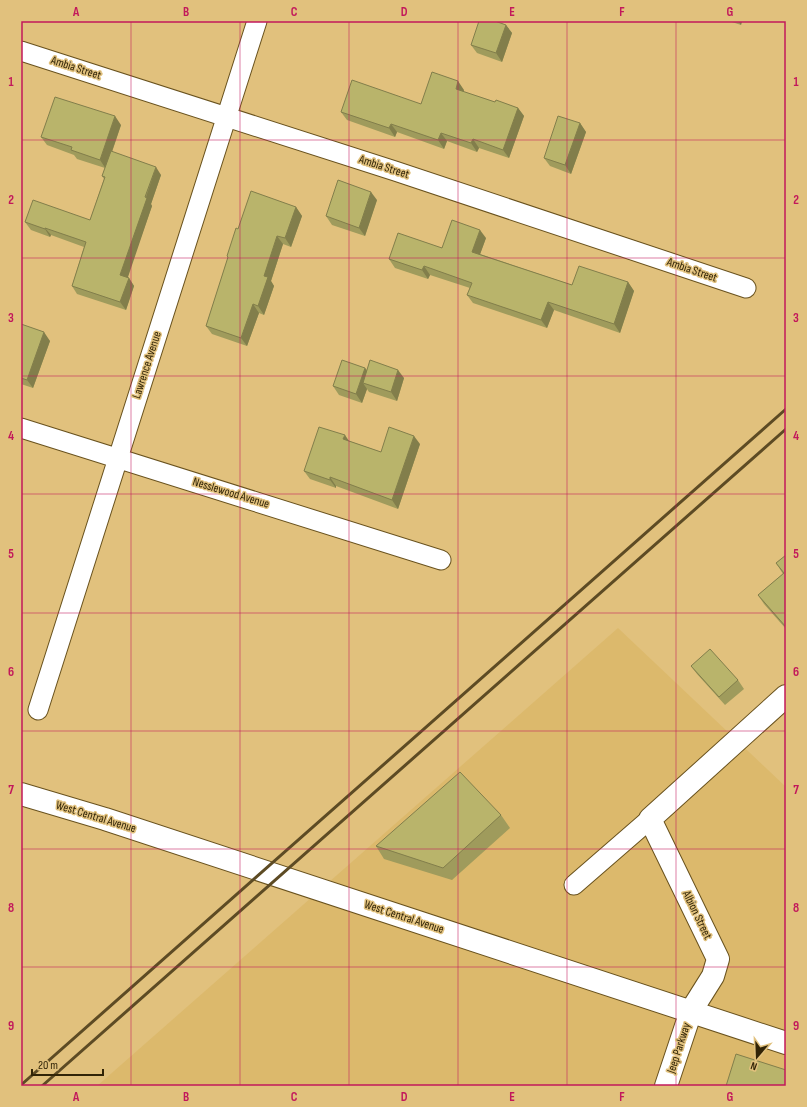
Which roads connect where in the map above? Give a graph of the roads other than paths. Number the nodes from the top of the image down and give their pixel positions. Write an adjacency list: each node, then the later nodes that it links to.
1 (257, 21): 3 (street, Lawrence Avenue)
2 (21, 51): 3 (street, Ambia Street)
3 (226, 117): 4 (street, Ambia Street); 6 (street, Lawrence Avenue)
4 (746, 288)
5 (21, 428): 6 (street, Nesslewood Avenue)
6 (118, 458): 7 (street, Nesslewood Avenue); 9 (street, Lawrence Avenue)
7 (441, 560)
8 (786, 696): 11 (main road)
9 (38, 710)
10 (21, 794): 13 (main road, West Central Avenue)
11 (650, 819): 12 (street); 13 (main road, Albion Street)
12 (574, 885)
13 (691, 1011): 14 (main road, West Central Avenue); 15 (main road, Jeep Parkway)
14 (786, 1043)
15 (666, 1086)

